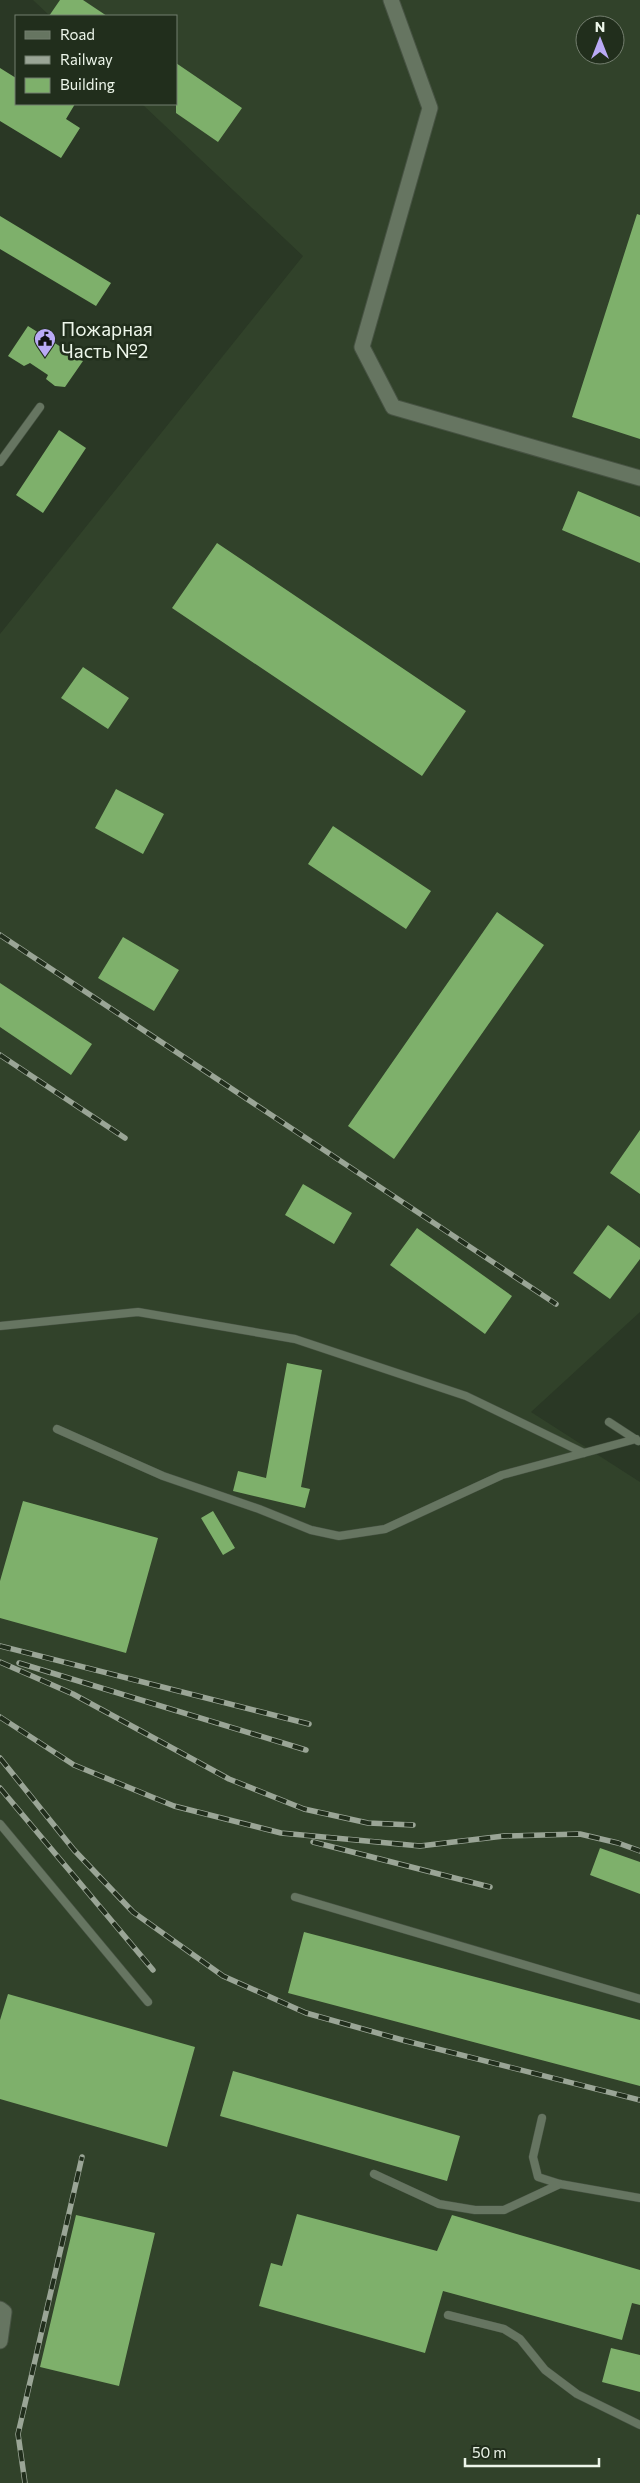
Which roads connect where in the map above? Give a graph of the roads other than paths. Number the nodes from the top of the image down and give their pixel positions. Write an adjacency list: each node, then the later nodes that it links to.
1 (391, 0): 4 (street)
2 (40, 407): 3 (lane)
3 (0, 462)
4 (640, 478)
5 (0, 1326): 9 (lane)
6 (609, 1422): 8 (lane)
7 (57, 1429): 9 (lane)
8 (638, 1441): 9 (lane)
9 (584, 1453)
10 (0, 1824): 13 (lane)
11 (295, 1897): 12 (lane)
12 (640, 1999)
13 (148, 2002)
14 (542, 2118): 16 (lane)
15 (374, 2174): 16 (lane)
16 (560, 2184): 17 (lane)
17 (640, 2198)
18 (0, 2309): 20 (street)
19 (448, 2315): 21 (lane)
20 (0, 2341)
21 (640, 2425)

